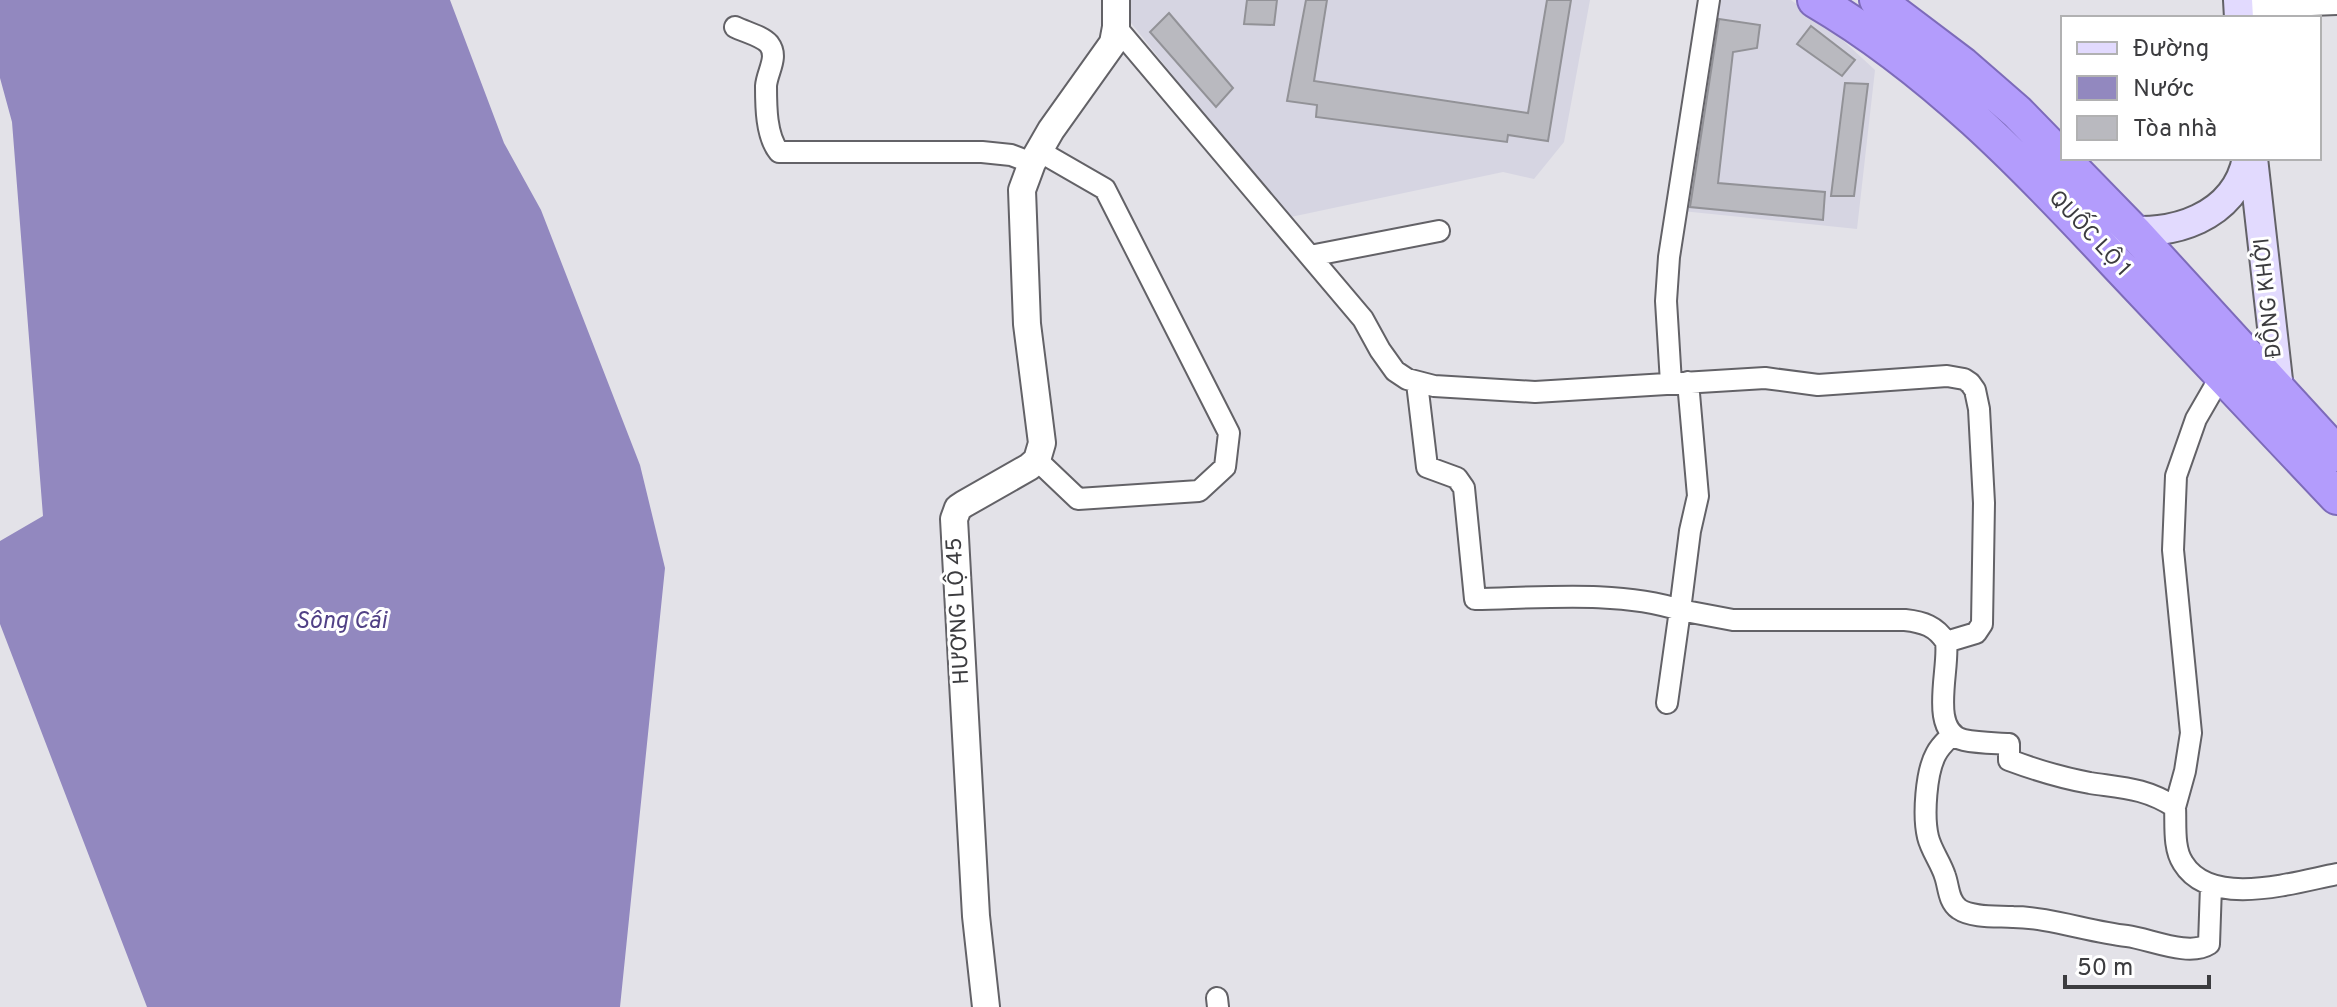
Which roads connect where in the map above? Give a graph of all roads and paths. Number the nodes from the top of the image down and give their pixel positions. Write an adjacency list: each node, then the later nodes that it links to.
1 (1116, 0): 8 (street)
2 (1709, 0): 19 (street)
3 (1815, 0): 14 (highway, QUỐC LỘ 1)
4 (1877, 0): 10 (highway, QUỐC LỘ 1)
5 (2337, 4): 6 (street)
6 (2238, 9)
7 (735, 27): 9 (street)
8 (1116, 27): 9 (street); 17 (street)
9 (1036, 157): 24 (street); 24 (street)
10 (2061, 157)
11 (2064, 160): 16 (highway, QUỐC LỘ 1)
12 (2246, 160): 16 (main road)
13 (2253, 160): 21 (main road, ĐỒNG KHỞI)
14 (2078, 221): 16 (main road); 18 (highway, QUỐC LỘ 1)
15 (1439, 231): 17 (street)
16 (2134, 232): 21 (highway, QUỐC LỘ 1)
17 (1310, 256): 20 (street)
18 (2222, 374): 22 (highway, QUỐC LỘ 1); 30 (street)
19 (1680, 382): 20 (street); 26 (street); 27 (street)
20 (1417, 383): 26 (street)
21 (2279, 393): 22 (main road, ĐỒNG KHỞI); 23 (highway, QUỐC LỘ 1)
22 (2282, 439): 25 (highway, QUỐC LỘ 1)
23 (2337, 454)
24 (1037, 460): 33 (street, HƯƠNG LỘ 45)
25 (2337, 497)
26 (1680, 610): 27 (street); 28 (street)
27 (1946, 642): 29 (street)
28 (1667, 703)
29 (1952, 735): 30 (street); 32 (street)
30 (2175, 807): 32 (street)
31 (2337, 874): 32 (street)
32 (2211, 886)
33 (986, 1007)

